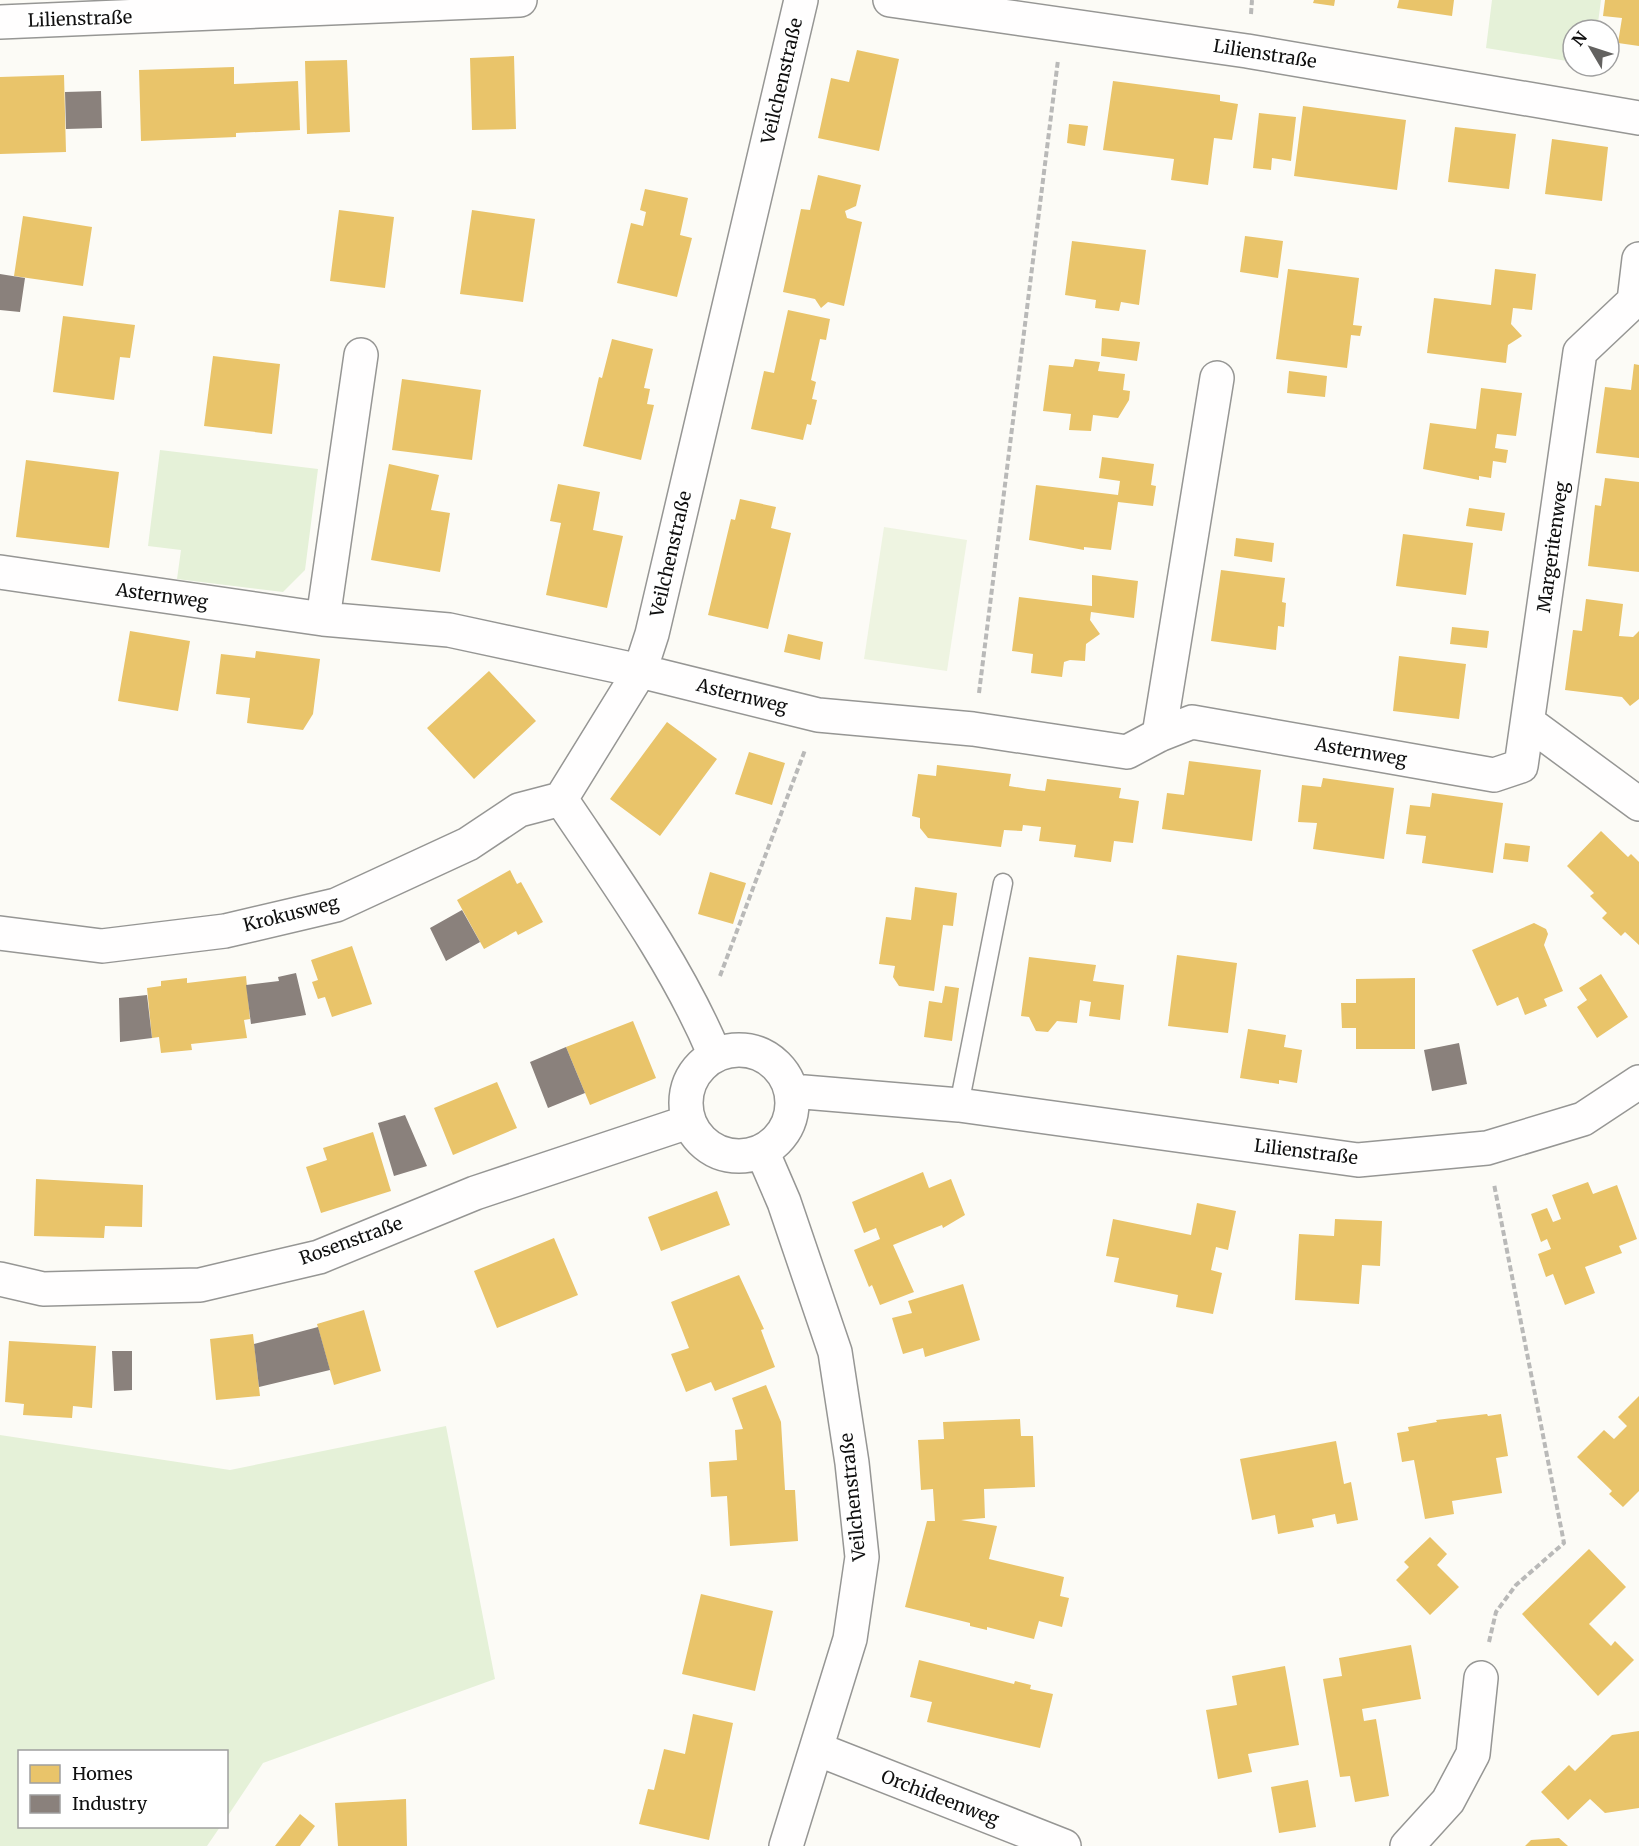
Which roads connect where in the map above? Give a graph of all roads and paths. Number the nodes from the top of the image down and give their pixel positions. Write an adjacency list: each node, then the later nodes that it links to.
1 (520, 0): 4 (street, Lilienstraße)
2 (801, 0): 12 (street, Veilchenstraße)
3 (890, 0): 5 (street, Lilienstraße)
4 (0, 22)
5 (1060, 24): 6 (street, Lilienstraße); 15 (path)
6 (1639, 118)
7 (1639, 259): 14 (street, Margeritenweg)
8 (361, 355): 11 (street)
9 (1217, 378): 16 (street)
10 (0, 572): 11 (street, Asternweg)
11 (323, 619): 12 (street, Asternweg)
12 (640, 671): 13 (street, Asternweg); 17 (street, Veilchenstraße)
13 (818, 716): 15 (street, Asternweg); 21 (path)
14 (1529, 723): 16 (street, Asternweg); 18 (street)
15 (974, 729): 16 (street, Asternweg)
16 (1159, 735)
17 (561, 799): 20 (street, Krokusweg); 21 (street)
18 (1639, 804)
19 (1003, 883): 25 (lane)
20 (0, 933)
21 (702, 1023): 22 (street)
22 (714, 1053): 24 (street); 26 (street)
23 (1639, 1082): 27 (street, Lilienstraße)
24 (792, 1091): 25 (street, Lilienstraße); 28 (street)
25 (959, 1104): 27 (street, Lilienstraße)
26 (688, 1122): 28 (street); 29 (street, Rosenstraße)
27 (1487, 1148): 30 (path)
28 (762, 1152): 31 (street, Veilchenstraße)
29 (0, 1279)
30 (1481, 1677): 34 (street)
31 (817, 1749): 32 (street, Veilchenstraße); 33 (street, Orchideenweg)
32 (786, 1846)
33 (1064, 1846)
34 (1407, 1846)

